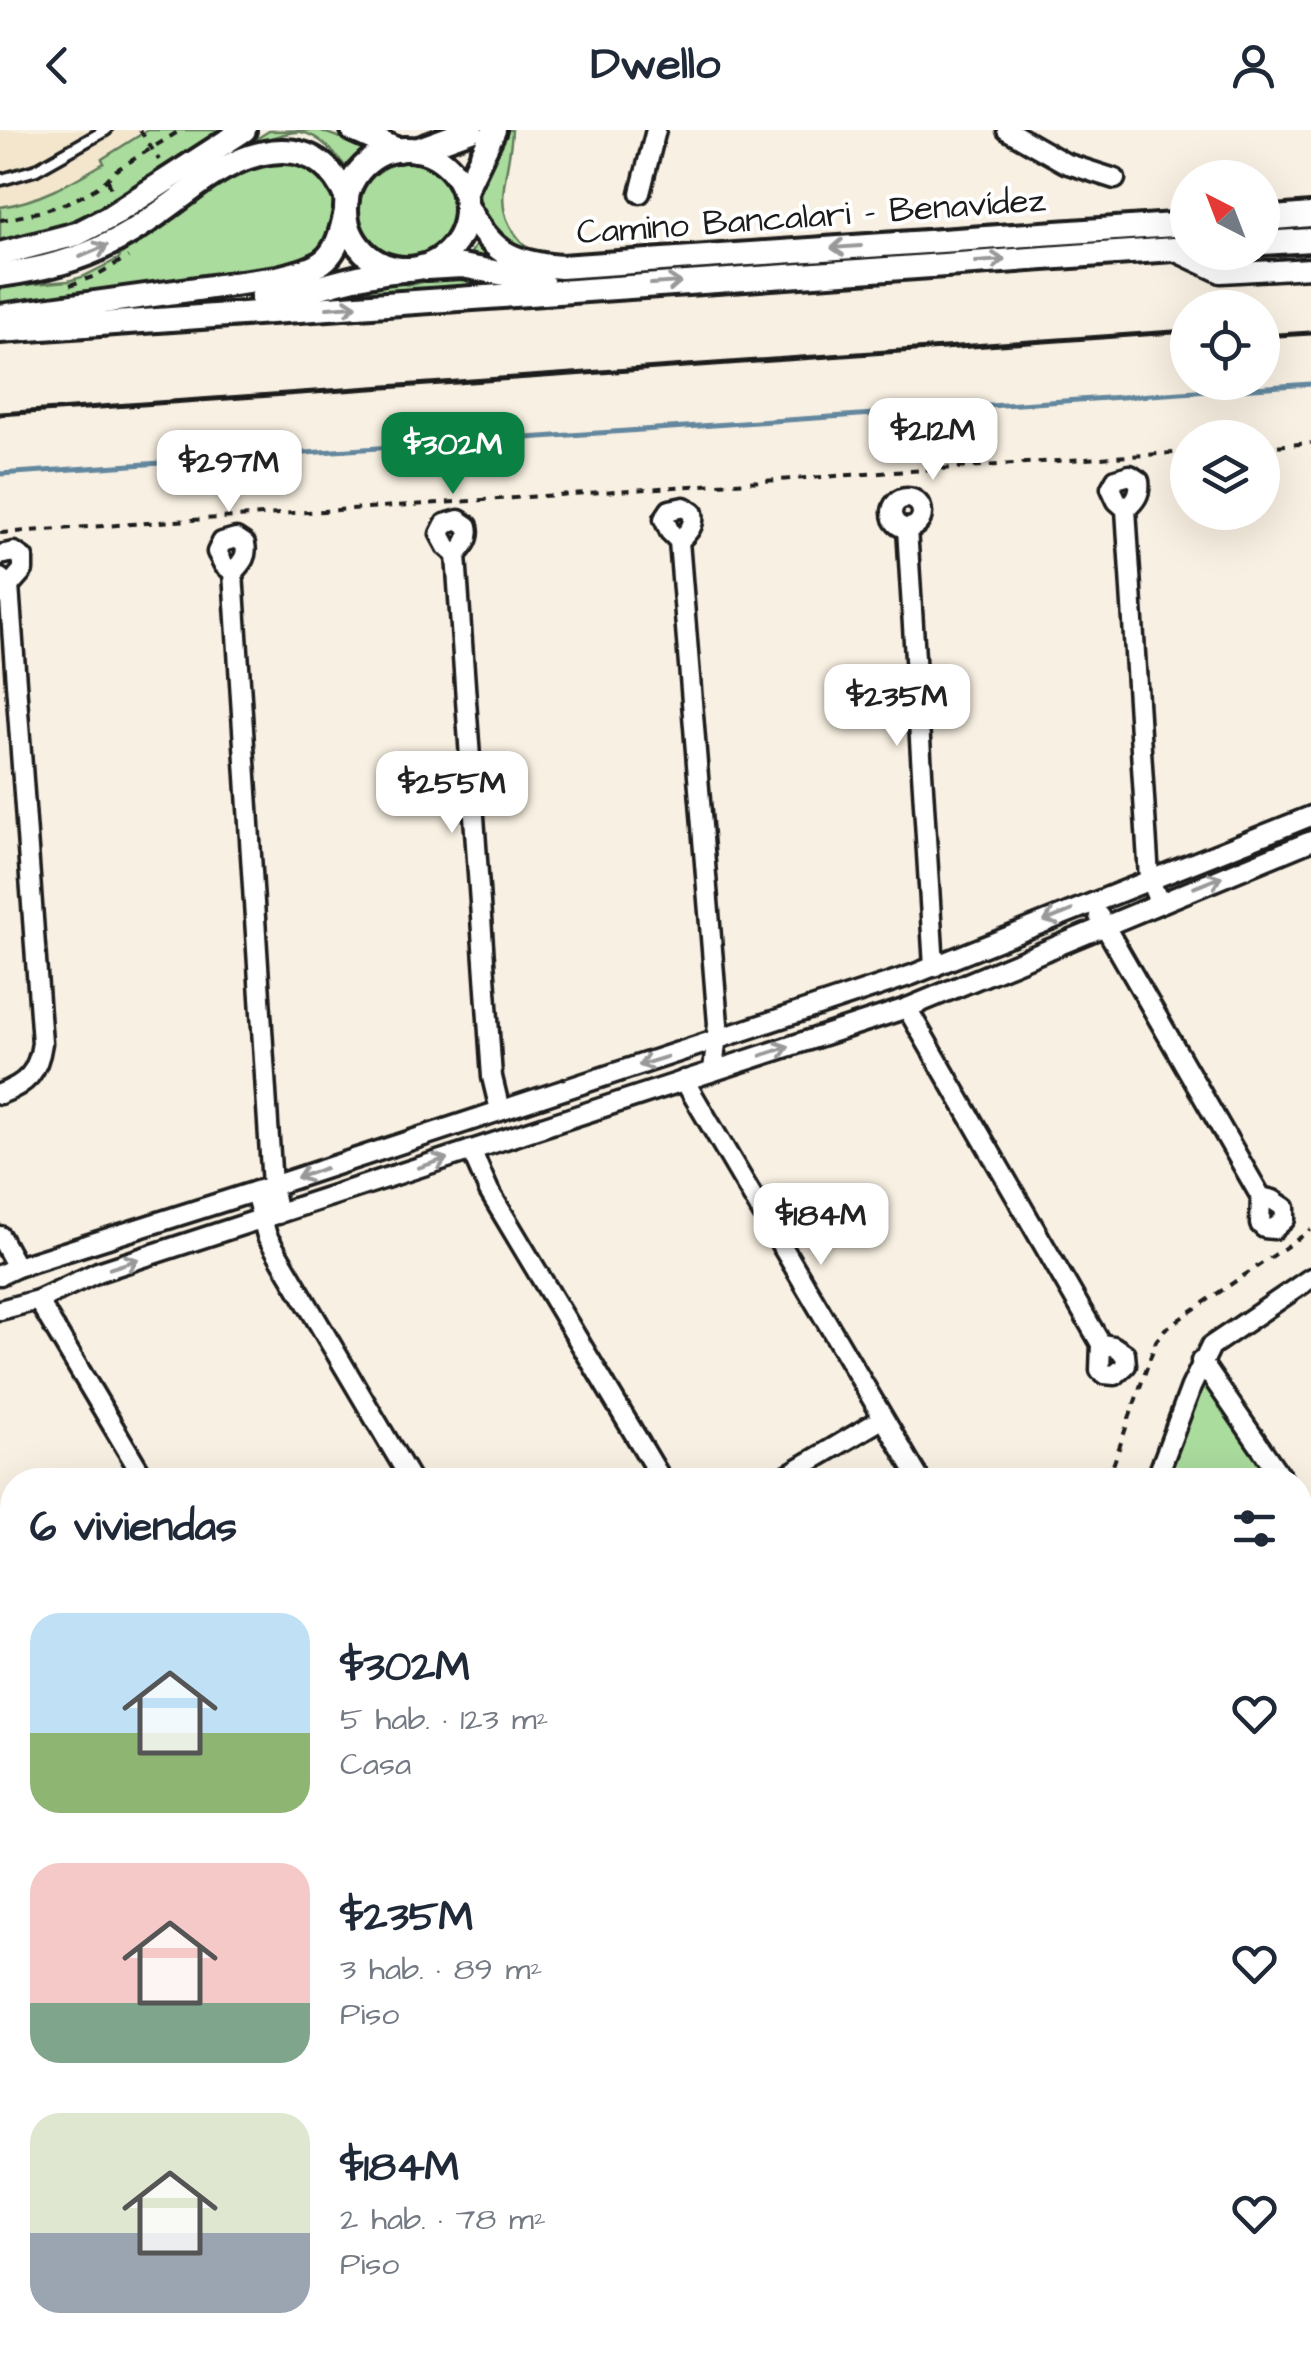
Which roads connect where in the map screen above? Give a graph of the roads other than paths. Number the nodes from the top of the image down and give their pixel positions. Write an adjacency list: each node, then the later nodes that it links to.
1 (106, 130): 10 (lane)
2 (244, 130): 20 (main road)
3 (353, 130): 8 (main road)
4 (471, 130): 8 (main road)
5 (494, 130): 12 (main road)
6 (656, 130): 11 (street)
7 (1007, 130): 9 (street)
8 (407, 150): 12 (main road); 13 (main road)
9 (1115, 179)
10 (0, 180)
11 (640, 193)
12 (465, 199): 16 (main road, Camino Bancalari - Benavídez, one-way to 12); 22 (main road)
13 (346, 205): 22 (main road); 26 (main road, one-way to 13); 28 (main road)
14 (1311, 215): 15 (main road)
15 (1280, 217)
16 (1170, 225)
17 (1311, 240): 18 (main road)
18 (1280, 242)
19 (1170, 250): 27 (main road, Camino Bancalari - Benavídez, one-way to 19)
20 (0, 254)
21 (1311, 268): 25 (street)
22 (408, 269): 27 (main road, Camino Bancalari - Benavídez); 29 (main road, Camino Bancalari - Benavídez)
23 (1216, 270): 24 (street)
24 (1275, 270)
25 (1280, 270)
26 (0, 275)
27 (617, 286): 29 (main road, Camino Bancalari - Benavídez, one-way to 27)
28 (0, 316)
29 (0, 330)
30 (1126, 509): 39 (street)
31 (907, 528): 43 (street)
32 (679, 541): 47 (street)
33 (456, 554): 51 (street)
34 (0, 555): 36 (street)
35 (233, 572): 55 (street)
36 (4, 582): 50 (street)
37 (1306, 818): 38 (street); 39 (street)
38 (1310, 843): 41 (street, one-way to 38)
39 (1148, 878): 40 (street); 41 (street)
40 (1092, 902): 42 (street); 43 (street, one-way to 43)
41 (1159, 902): 42 (street)
42 (1104, 926): 45 (street); 56 (street)
43 (940, 964): 44 (street); 45 (street)
44 (912, 974): 46 (street); 47 (street)
45 (956, 988): 46 (street)
46 (914, 1004): 48 (street, one-way to 46); 65 (street)
47 (714, 1042): 48 (street); 51 (street, one-way to 51)
48 (713, 1070): 49 (street)
49 (684, 1080): 53 (street); 67 (street)
50 (0, 1094)
51 (505, 1108): 52 (street); 53 (street)
52 (475, 1118): 54 (street); 55 (street, one-way to 55)
53 (520, 1134): 54 (street)
54 (478, 1148): 57 (street, one-way to 54); 70 (street)
55 (264, 1189): 57 (street); 59 (street)
56 (1261, 1197)
57 (270, 1217): 62 (street, one-way to 57); 69 (street)
58 (0, 1236): 60 (street)
59 (45, 1258): 60 (street); 62 (street)
60 (4, 1273)
61 (1311, 1278): 66 (street)
62 (66, 1287): 63 (street)
63 (38, 1300): 64 (street); 68 (street)
64 (4, 1305)
65 (1102, 1344)
66 (1202, 1361): 73 (street); 74 (street)
67 (882, 1419): 71 (street); 72 (street)
68 (138, 1468)
69 (403, 1468)
70 (655, 1468)
71 (799, 1468)
72 (913, 1468)
73 (1161, 1468)
74 (1274, 1468)

